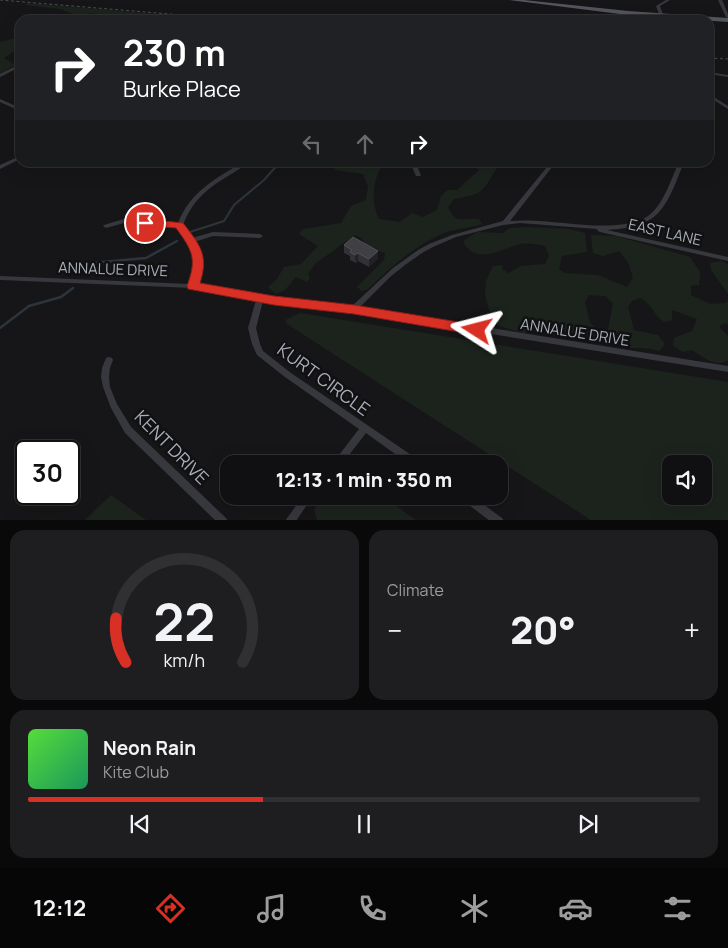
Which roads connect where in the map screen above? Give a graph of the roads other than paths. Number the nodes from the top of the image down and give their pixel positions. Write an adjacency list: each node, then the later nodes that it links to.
1 (510, 0): 4 (main road)
2 (668, 0): 5 (street)
3 (720, 0): 7 (street)
4 (650, 15)
5 (661, 15)
6 (714, 19): 7 (main road)
7 (728, 19)
8 (15, 67): 10 (street)
9 (714, 74): 11 (street)
10 (0, 76)
11 (728, 76)
12 (714, 99): 15 (street)
13 (0, 100): 14 (street)
14 (15, 107)
15 (728, 108)
16 (15, 160): 17 (street)
17 (0, 167)
18 (240, 167): 24 (street)
19 (414, 167): 22 (street)
20 (550, 167): 23 (street)
21 (680, 167): 26 (street)
22 (418, 175)
23 (505, 223): 26 (street); 33 (street)
24 (180, 225): 25 (street); 28 (street)
25 (106, 226)
26 (596, 229): 29 (street, EAST LANE)
27 (260, 236): 28 (street)
28 (191, 241): 31 (street)
29 (728, 259)
30 (0, 278): 31 (street, ANNALUE DRIVE)
31 (193, 286): 32 (street, ANNALUE DRIVE)
32 (260, 298): 33 (street, ANNALUE DRIVE); 36 (street, KURT CIRCLE)
33 (354, 309): 35 (street, ANNALUE DRIVE)
34 (109, 360): 41 (street, KENT DRIVE)
35 (728, 369)
36 (364, 429): 37 (street); 38 (street, KURT CIRCLE)
37 (343, 455)
38 (403, 455)
39 (302, 505): 42 (street)
40 (477, 505): 43 (street)
41 (223, 520)
42 (290, 520)
43 (498, 520)

